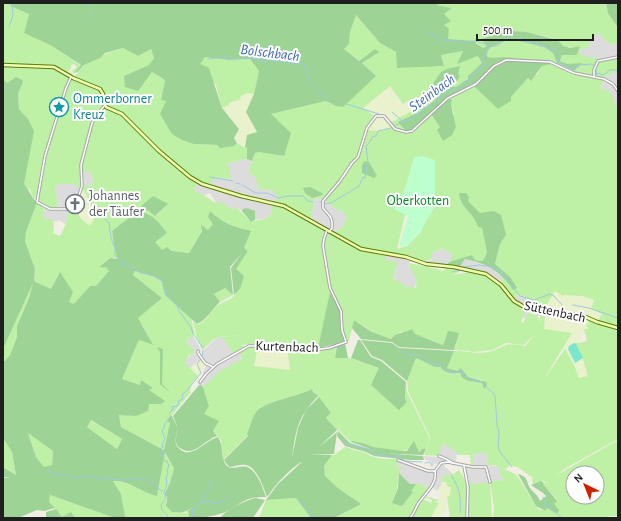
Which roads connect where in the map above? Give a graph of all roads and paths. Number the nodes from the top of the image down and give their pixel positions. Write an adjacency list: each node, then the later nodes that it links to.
1 (618, 57): 4 (street)
2 (3, 65): 3 (street)
3 (71, 77): 6 (street); 6 (street)
4 (594, 77): 5 (street); 7 (street)
5 (618, 91)
6 (105, 105): 7 (street)
7 (328, 231): 8 (street, Süttenbach); 10 (street, Kurtenbach)
8 (618, 328)
9 (198, 351): 10 (street)
10 (213, 366): 11 (street, Kurtenbach)
11 (200, 382)
12 (439, 456): 14 (street)
13 (398, 460): 16 (street)
14 (454, 463): 15 (street); 16 (street)
15 (464, 466): 17 (street); 19 (street)
16 (435, 471): 18 (street)
17 (490, 482)
18 (410, 518)
19 (467, 518)

